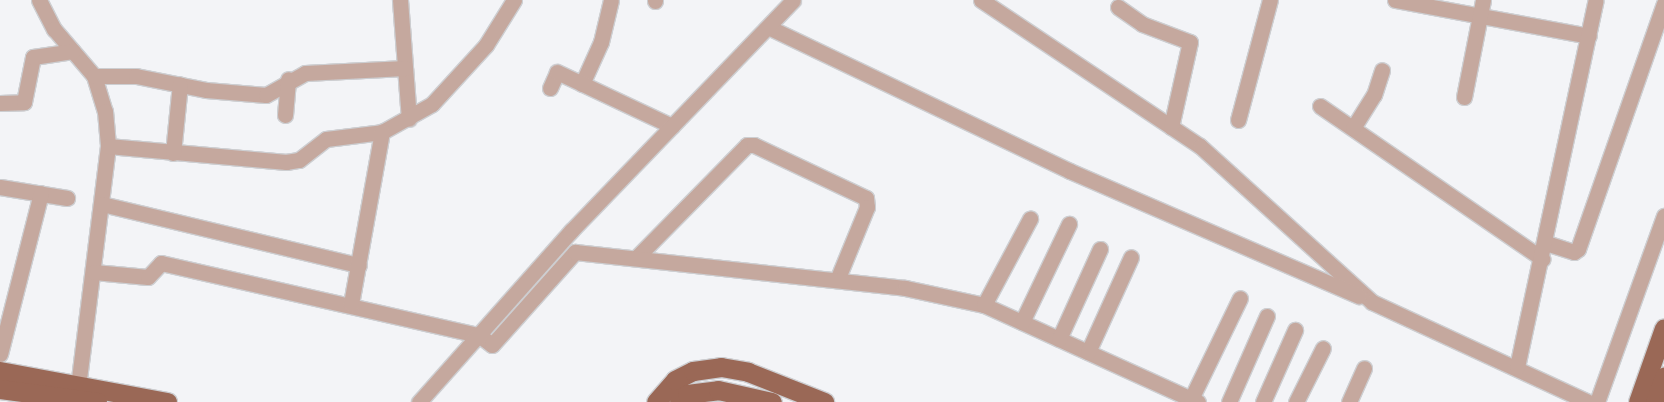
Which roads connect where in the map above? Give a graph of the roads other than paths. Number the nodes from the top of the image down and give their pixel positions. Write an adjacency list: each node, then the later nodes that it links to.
1 (39, 0): 17 (street)
2 (400, 0): 18 (street)
3 (514, 0): 29 (street)
4 (612, 0): 23 (street)
5 (793, 0): 15 (street)
6 (982, 0): 12 (street)
7 (1270, 0): 30 (street)
8 (1395, 0): 10 (street)
9 (1596, 0): 16 (street)
10 (1427, 2): 14 (street)
11 (1664, 4): 44 (street)
12 (1002, 5): 32 (street)
13 (1118, 7): 32 (street)
14 (1482, 7): 16 (street); 25 (street)
15 (768, 26): 31 (street); 53 (street)
16 (1589, 36): 44 (street)
17 (73, 51): 20 (street); 26 (street)
18 (405, 68): 21 (street); 29 (street)
19 (1382, 70): 33 (street)
20 (94, 76): 22 (street); 35 (street)
21 (288, 79): 22 (street); 28 (street)
22 (180, 84): 36 (street)
23 (582, 84): 24 (street); 31 (street)
24 (550, 88)
25 (1464, 97)
26 (0, 104)
27 (1320, 106): 33 (street)
28 (285, 115)
29 (409, 119): 34 (street)
30 (1238, 120)
31 (672, 126): 60 (street)
32 (1171, 127): 53 (street)
33 (1353, 128): 48 (street)
34 (382, 132): 36 (street); 49 (street)
35 (108, 146): 36 (street); 40 (street)
36 (173, 153)
37 (0, 187): 38 (street)
38 (41, 193): 39 (street); 64 (street)
39 (67, 198)
40 (102, 204): 49 (street); 50 (street)
41 (1664, 216): 84 (street)
42 (1030, 219): 55 (street)
43 (1069, 224): 57 (street)
44 (1546, 243): 48 (street)
45 (1100, 249): 61 (street)
46 (1131, 257): 63 (street)
47 (636, 258): 51 (street); 51 (street); 60 (street)
48 (1543, 259): 65 (street)
49 (359, 265): 54 (street)
50 (94, 272): 54 (street); 70 (street)
51 (837, 280): 55 (street)
52 (1240, 298): 71 (street)
53 (1372, 302): 65 (street)
54 (351, 304): 60 (street)
55 (984, 305): 57 (street)
56 (1267, 316): 79 (street)
57 (1022, 322): 61 (street)
58 (1664, 328): 85 (main road)
59 (1295, 330): 80 (street)
60 (478, 335): 74 (street)
61 (1059, 339): 63 (street)
62 (1322, 348): 81 (street)
63 (1088, 352): 71 (street)
64 (0, 354)
65 (1517, 367): 83 (street)
66 (1364, 368): 82 (street)
67 (0, 371): 70 (main road)
68 (1664, 377): 86 (main road)
69 (0, 389): 70 (main road)
70 (77, 396): 72 (main road); 73 (main road)
71 (1194, 400)
72 (97, 402)
73 (167, 402)
74 (419, 402)
75 (656, 402): 78 (main road)
76 (679, 402): 77 (main road)
77 (772, 402)
78 (824, 402)
79 (1229, 402)
80 (1263, 402)
81 (1296, 402)
82 (1349, 402)
83 (1588, 402)
84 (1597, 402)
85 (1638, 402)
86 (1655, 402)

